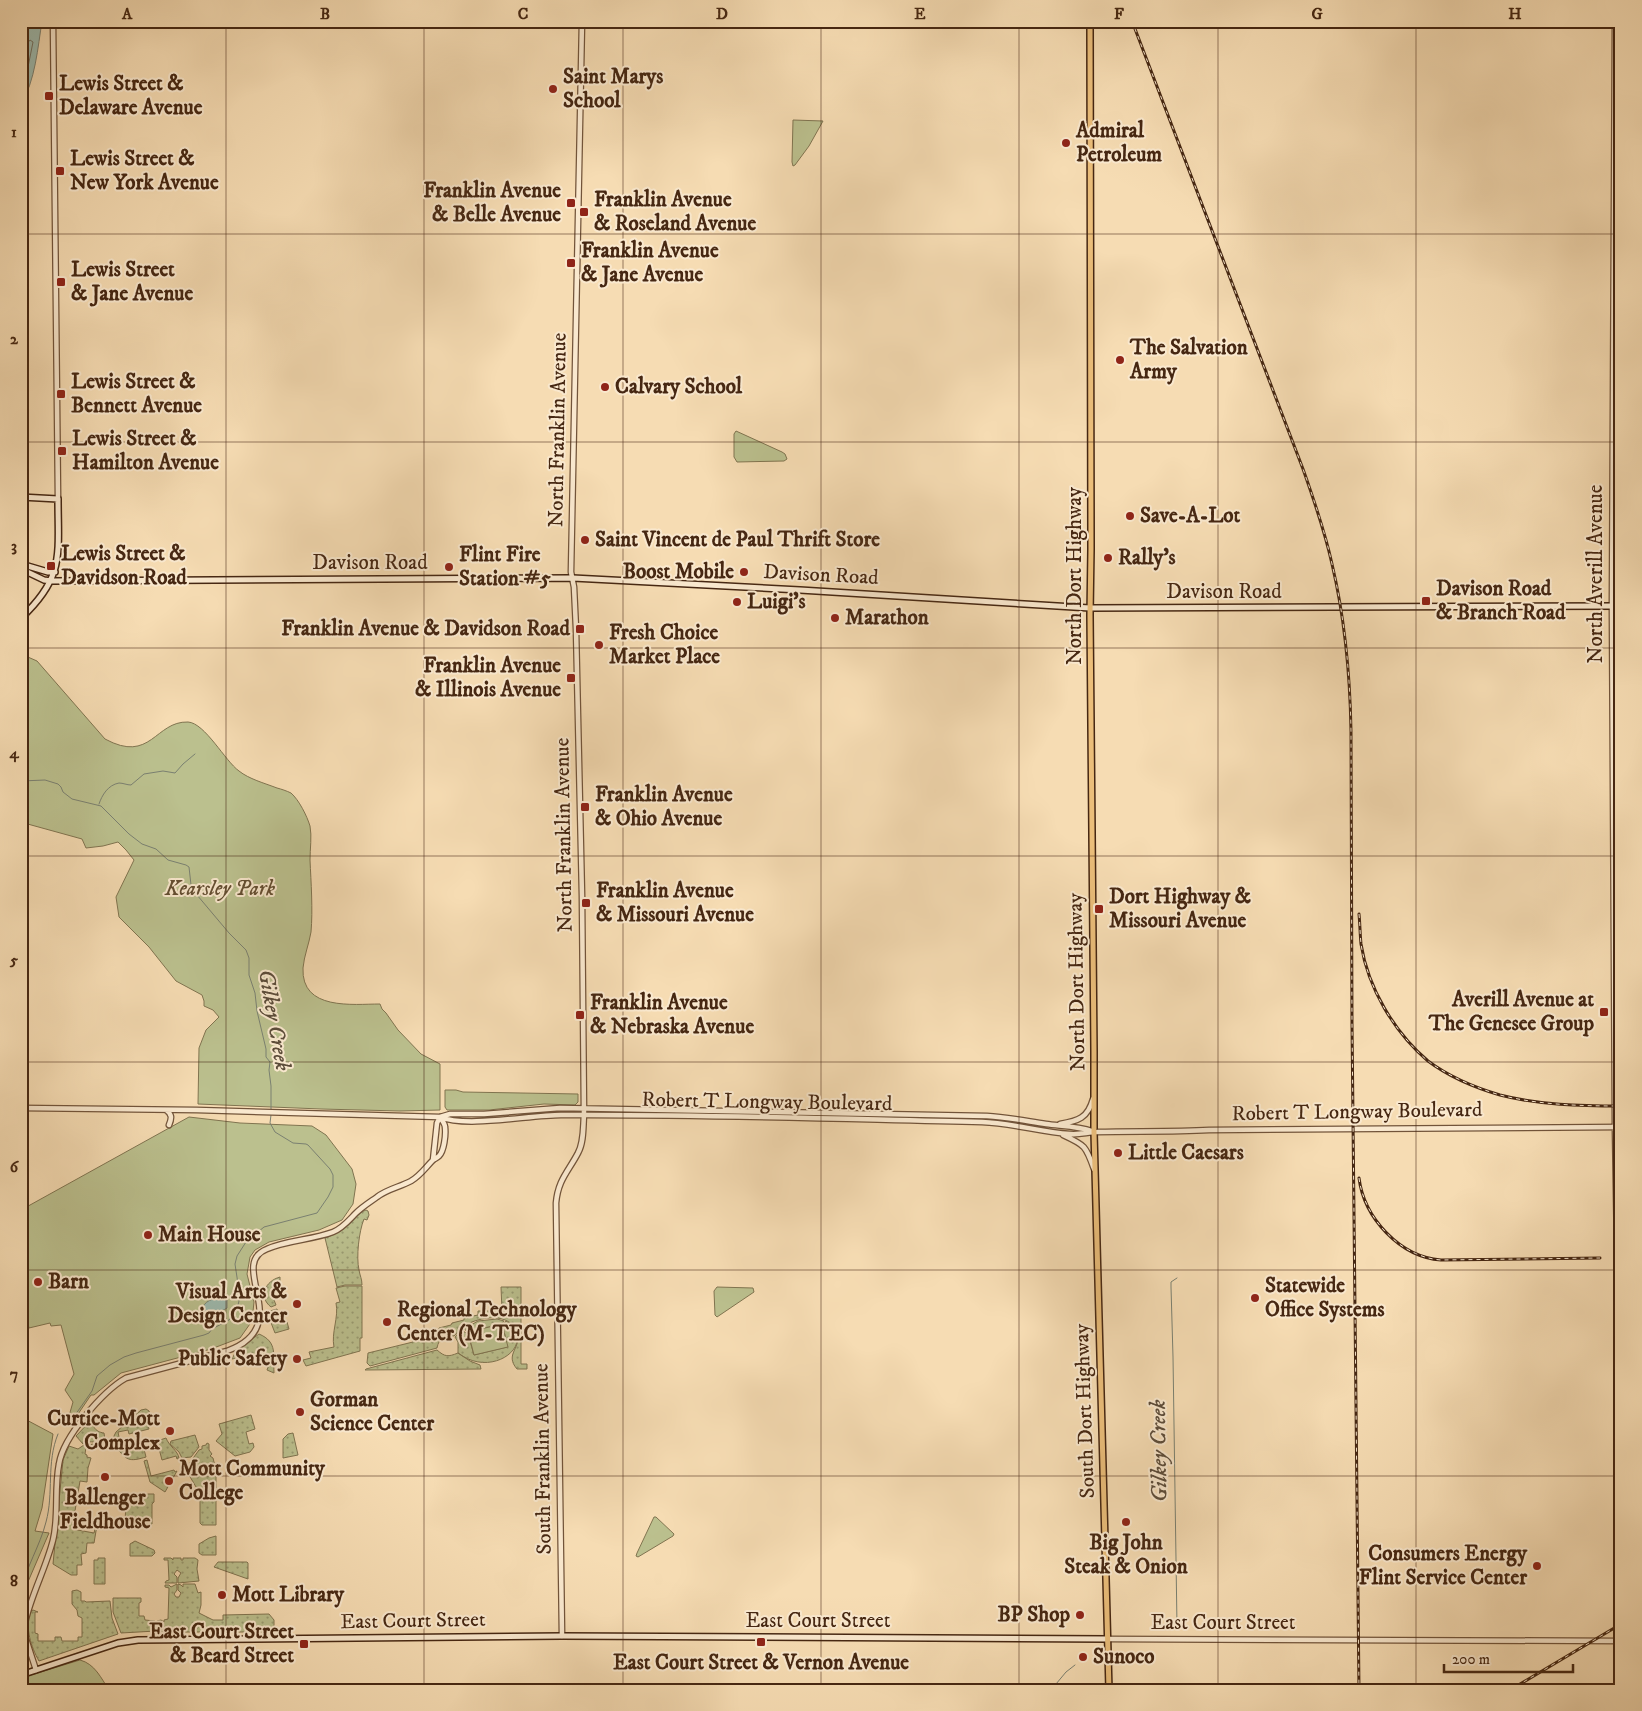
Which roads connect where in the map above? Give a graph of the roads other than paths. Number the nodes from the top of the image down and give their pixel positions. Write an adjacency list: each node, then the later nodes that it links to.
1 (53, 21): 6 (street)
2 (582, 21): 10 (street, North Franklin Avenue)
3 (1090, 21): 14 (main road, North Dort Highway)
4 (1615, 21): 12 (street, North Averill Avenue)
5 (21, 497): 6 (main road)
6 (58, 499): 9 (main road)
7 (21, 564): 9 (main road)
8 (21, 569): 11 (main road, Davison Road)
9 (55, 572): 11 (main road)
10 (573, 578): 11 (main road, Davison Road); 14 (main road, Davison Road); 18 (street, North Franklin Avenue)
11 (51, 581): 15 (main road)
12 (1612, 606): 13 (main road, Davison Road); 14 (main road, Davison Road); 26 (street, North Averill Avenue)
13 (1621, 606)
14 (1090, 608): 16 (main road, North Dort Highway)
15 (21, 618)
16 (1094, 1095): 24 (street); 27 (main road, North Dort Highway)
17 (21, 1108): 19 (street, Robert T Longway Boulevard)
18 (584, 1108): 20 (street, South Franklin Avenue); 21 (street, Robert T Longway Boulevard); 22 (street, Robert T Longway Boulevard)
19 (165, 1109): 22 (street, Robert T Longway Boulevard); 25 (street)
20 (584, 1115): 22 (street, Robert T Longway Boulevard); 23 (street, Robert T Longway Boulevard); 32 (street, South Franklin Avenue)
21 (974, 1116): 23 (street); 24 (street, Robert T Longway Boulevard)
22 (440, 1117): 29 (street); 29 (street)
23 (979, 1122): 28 (street, Robert T Longway Boulevard)
24 (1045, 1124): 27 (street, Robert T Longway Boulevard)
25 (169, 1125)
26 (1618, 1127): 27 (street, Robert T Longway Boulevard); 31 (street, North Averill Avenue)
27 (1094, 1132): 28 (street, Robert T Longway Boulevard); 30 (main road, South Dort Highway)
28 (1060, 1133): 30 (street)
29 (433, 1160): 35 (street)
30 (1094, 1169): 33 (main road, South Dort Highway)
31 (1621, 1290)
32 (562, 1636): 33 (main road, East Court Street); 35 (main road, East Court Street)
33 (1108, 1639): 34 (street, East Court Street); 37 (main road, South Dort Highway)
34 (1621, 1641)
35 (36, 1670): 36 (main road, East Court Street)
36 (21, 1674)
37 (1109, 1690)

